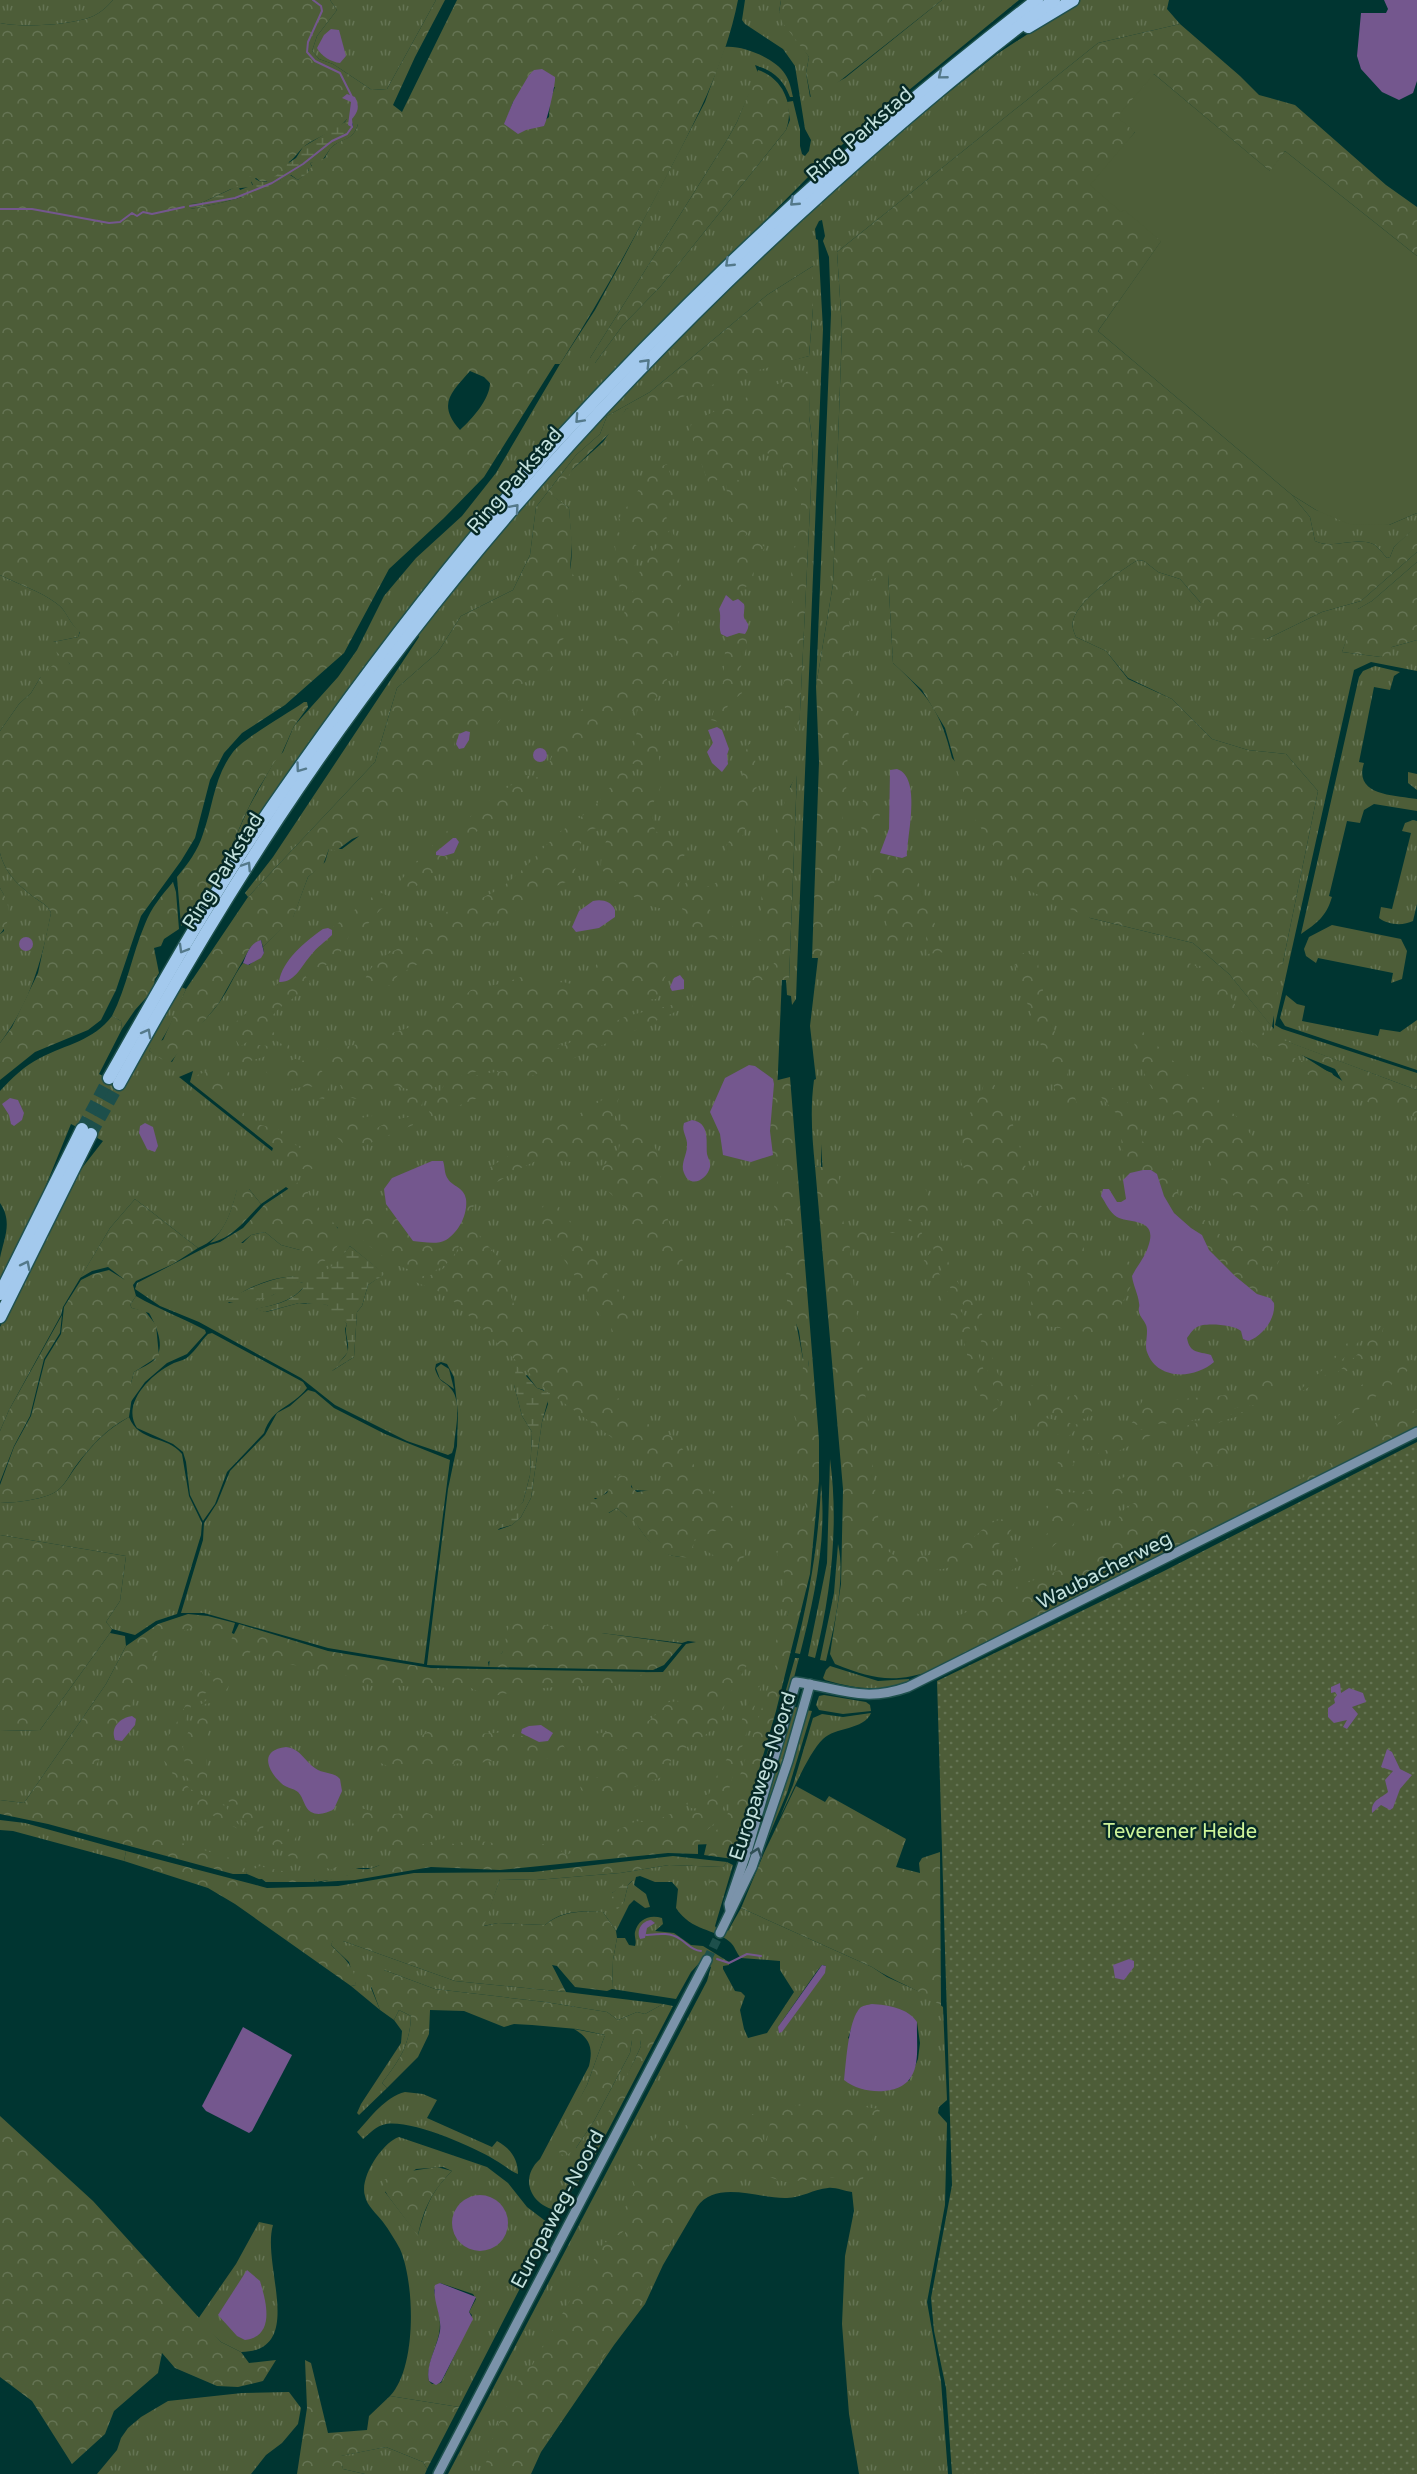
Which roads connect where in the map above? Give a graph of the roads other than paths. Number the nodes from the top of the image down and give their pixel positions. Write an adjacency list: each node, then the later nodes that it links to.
1 (1027, 0): 5 (highway)
2 (1036, 0): 5 (highway, Ring Parkstad)
3 (1054, 0): 5 (highway, Ring Parkstad)
4 (1073, 0): 5 (highway)
5 (991, 42): 6 (highway, Ring Parkstad)
6 (114, 1081)
7 (0, 1294): 8 (highway, one-way to 7)
8 (0, 1317)
9 (1417, 1432): 11 (street, Waubacherweg)
10 (796, 1682): 11 (street, Waubacherweg); 12 (street, Europaweg-Noord)
11 (810, 1684): 12 (street, Europaweg-Noord, one-way to 11)
12 (730, 1910): 13 (street, Europaweg-Noord)
13 (720, 1933)
14 (707, 1960): 15 (street, Europaweg-Noord)
15 (438, 2474)

